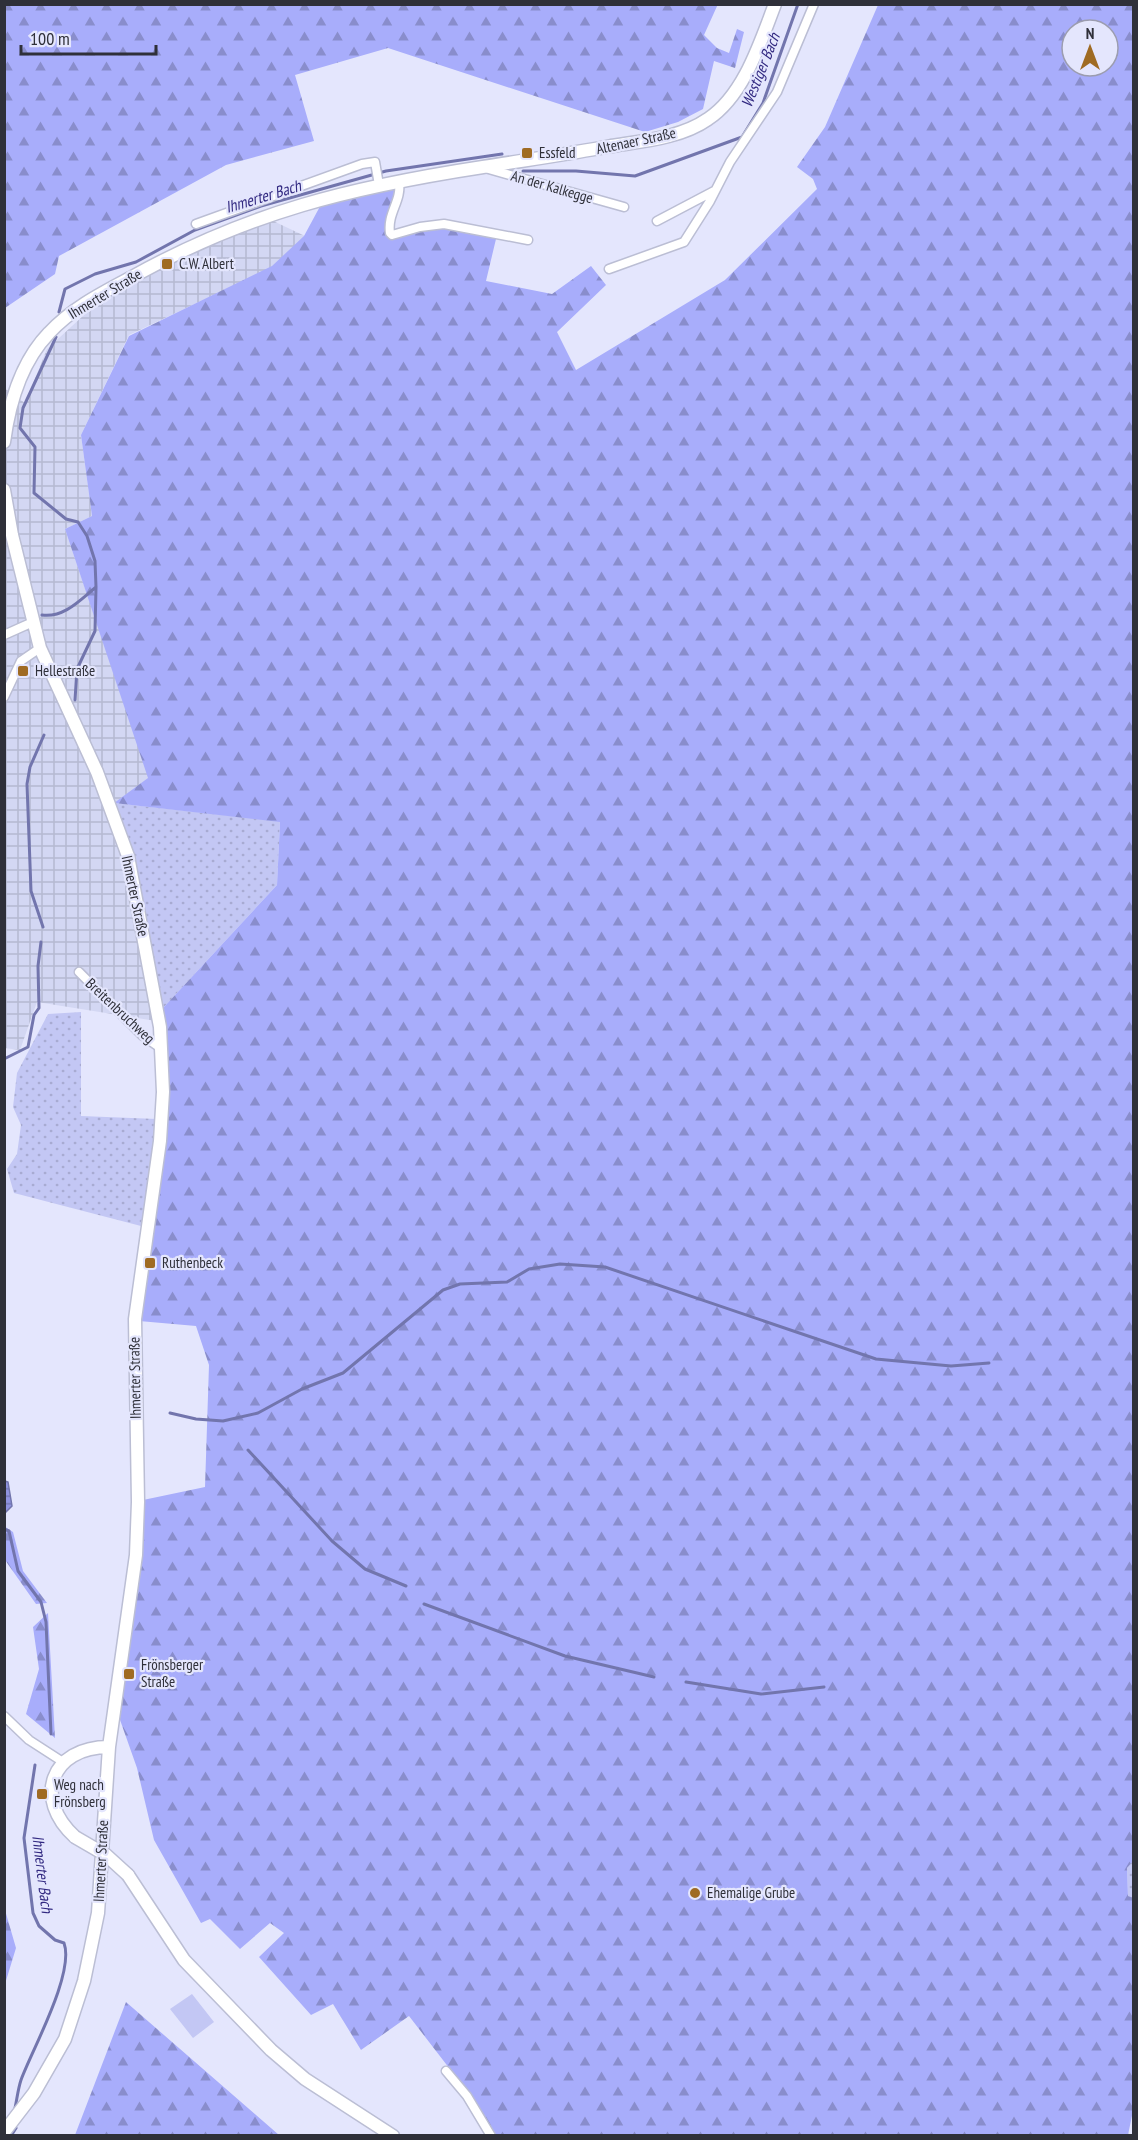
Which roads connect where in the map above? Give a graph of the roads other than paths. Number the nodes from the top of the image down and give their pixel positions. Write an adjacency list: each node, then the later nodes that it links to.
1 (775, 4): 3 (main road, Altenaer Straße)
2 (814, 4): 7 (street)
3 (535, 159): 4 (main road, Ihmerter Straße)
4 (481, 167): 5 (main road, Ihmerter Straße); 8 (street, An der Kalkegge)
5 (399, 182): 6 (main road, Ihmerter Straße); 11 (street)
6 (379, 185): 10 (street); 13 (main road, Ihmerter Straße)
7 (714, 191): 9 (street); 12 (street)
8 (624, 207)
9 (657, 222)
10 (196, 224)
11 (528, 240)
12 (609, 269)
13 (4, 442)
14 (4, 490): 15 (main road, Ihmerter Straße)
15 (33, 622): 16 (street); 17 (main road, Ihmerter Straße)
16 (4, 635)
17 (40, 648): 18 (street); 20 (main road, Ihmerter Straße)
18 (4, 697)
19 (79, 972): 20 (street, Breitenbruchweg)
20 (162, 1049): 22 (main road, Ihmerter Straße)
21 (4, 1716): 23 (street)
22 (108, 1747): 23 (main road); 25 (main road, Ihmerter Straße)
23 (63, 1762): 26 (main road, bridge)
24 (446, 2071): 27 (street)
25 (4, 2132)
26 (393, 2136)
27 (491, 2136)

